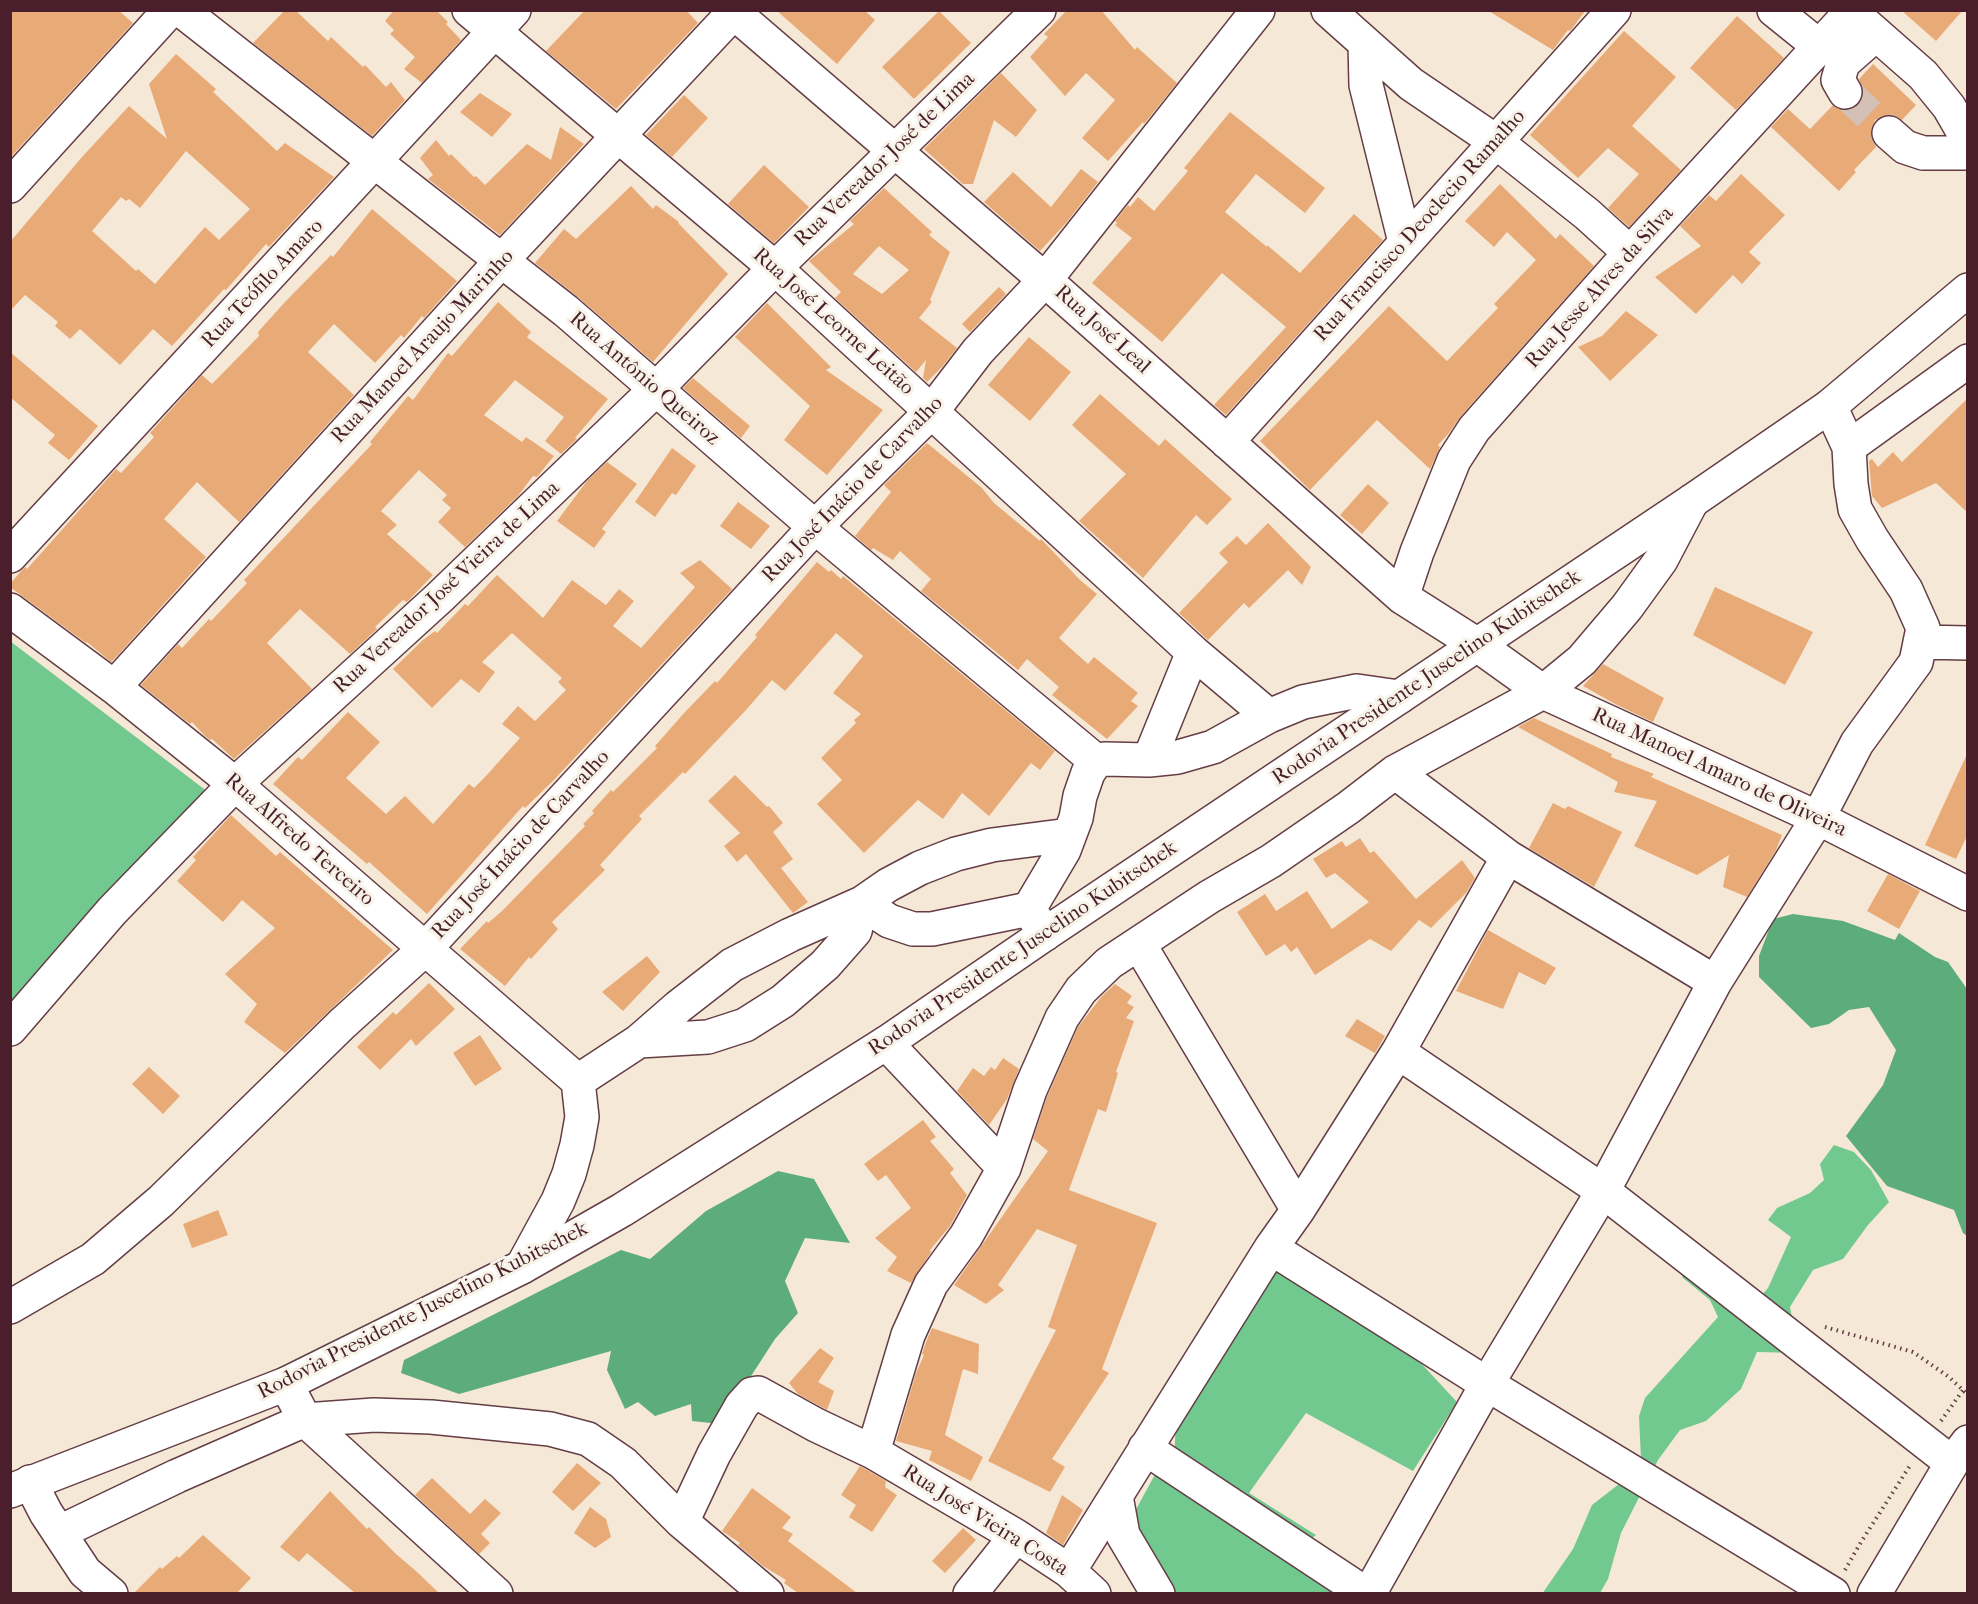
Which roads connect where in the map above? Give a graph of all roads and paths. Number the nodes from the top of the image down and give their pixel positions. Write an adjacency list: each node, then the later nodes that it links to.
1 (170, 10): 24 (main road)
2 (181, 10): 23 (main road, Rua Antônio Queiroz)
3 (469, 10): 11 (main road, Rua José Leorne Leitão)
4 (1039, 10): 21 (main road, Rua Vereador José de Lima)
5 (1258, 10): 29 (main road, Rua José Inácio de Carvalho)
6 (1328, 10): 12 (main road)
7 (1614, 10): 20 (main road, Rua Francisco Deoclecio Ramalho)
8 (1774, 10): 13 (main road)
9 (734, 11): 18 (main road, Rua Manoel Araujo Marinho); 21 (main road, Rua José Leal)
10 (1864, 18): 13 (main road, Rua Jesse Alves da Silva); 14 (main road); 15 (main road)
11 (505, 22): 18 (main road, Rua José Leorne Leitão); 23 (main road, Rua Teófilo Amaro)
12 (1365, 44): 20 (main road); 25 (main road)
13 (1820, 47): 26 (main road, Rua Jesse Alves da Silva)
14 (1923, 75): 16 (main road); 19 (main road)
15 (1845, 92)
16 (1968, 94)
17 (1889, 133): 22 (main road)
18 (619, 136): 27 (main road, Rua Manoel Araujo Marinho); 28 (main road, Rua José Leorne Leitão)
19 (1968, 140)
20 (1495, 141): 25 (main road, Rua Francisco Deoclecio Ramalho); 26 (main road)
21 (895, 149): 28 (main road, Rua Vereador José de Lima); 29 (main road, Rua José Leal)
22 (1968, 153)
23 (375, 164): 27 (main road, Rua Antônio Queiroz); 39 (main road, Rua Teófilo Amaro)
24 (10, 186)
25 (1405, 242): 35 (main road, Rua Francisco Deoclecio Ramalho)
26 (1630, 253): 40 (main road, Rua Jesse Alves da Silva)
27 (502, 260): 32 (main road, Rua Antônio Queiroz); 46 (main road, Rua Manoel Araujo Marinho)
28 (775, 268): 32 (main road, Rua Vereador José de Lima); 34 (main road, Rua José Leorne Leitão)
29 (1045, 280): 34 (main road, Rua José Inácio de Carvalho); 35 (main road, Rua José Leal)
30 (1965, 294): 33 (main road, Rodovia Presidente Juscelino Kubitschek)
31 (1968, 360): 36 (main road)
32 (656, 389): 38 (main road, Rua Antônio Queiroz); 53 (main road, Rua Vereador José Vieira de Lima)
33 (1830, 406): 36 (main road); 37 (main road, Rodovia Presidente Juscelino Kubitschek)
34 (932, 411): 38 (main road, Rua José Inácio de Carvalho); 45 (main road, Rua José Leorne Leitão)
35 (1227, 442): 40 (main road, Rua José Leal)
36 (1850, 447): 42 (main road)
37 (1692, 501): 44 (main road, Rodovia Presidente Juscelino Kubitschek); 47 (main road)
38 (815, 527): 51 (main road, Rua Antônio Queiroz); 61 (main road, Rua José Inácio de Carvalho)
39 (10, 556)
40 (1402, 597): 44 (main road, Rua José Leal)
41 (10, 610): 46 (main road, Rua Alfredo Terceiro)
42 (1920, 642): 43 (main road); 54 (main road)
43 (1968, 643)
44 (1476, 645): 47 (main road, Rua Manoel Amaro de Oliveira); 48 (main road, Rodovia Presidente Juscelino Kubitschek)
45 (1193, 652): 49 (main road, Rua José Leorne Leitão); 50 (main road)
46 (114, 687): 53 (main road, Rua Alfredo Terceiro)
47 (1543, 692): 52 (main road); 54 (main road, Rua Manoel Amaro de Oliveira)
48 (1399, 697): 49 (main road); 59 (main road, Rodovia Presidente Juscelino Kubitschek)
49 (1269, 716): 50 (main road)
50 (1149, 760): 51 (main road)
51 (1096, 761): 55 (main road)
52 (1395, 772): 56 (main road); 60 (main road)
53 (235, 784): 61 (main road, Rua Alfredo Terceiro); 63 (main road)
54 (1818, 818): 57 (main road, Rua Manoel Amaro de Oliveira); 62 (main road)
55 (1069, 835): 58 (main road); 59 (main road)
56 (1508, 857): 62 (main road); 66 (main road)
57 (1968, 894)
58 (862, 903): 59 (main road); 64 (main road); 64 (main road)
59 (1037, 921): 65 (main road, Rodovia Presidente Juscelino Kubitschek)
60 (1139, 944): 68 (main road); 70 (main road)
61 (425, 949): 67 (main road, Rua Alfredo Terceiro); 73 (main road, Rua José Inácio de Carvalho)
62 (1715, 982): 69 (main road)
63 (10, 1029)
64 (639, 1041): 67 (main road)
65 (886, 1043): 68 (main road); 72 (main road, Rodovia Presidente Juscelino Kubitschek)
66 (1398, 1052): 69 (main road); 70 (main road)
67 (578, 1082): 72 (main road)
68 (1004, 1168): 80 (main road)
69 (1603, 1191): 75 (main road); 78 (main road)
70 (1298, 1210): 71 (main road)
71 (1271, 1248): 75 (main road); 79 (main road)
72 (522, 1267): 74 (main road, Rodovia Presidente Juscelino Kubitschek)
73 (10, 1307)
74 (286, 1384): 77 (main road); 82 (main road, Rodovia Presidente Juscelino Kubitschek)
75 (1487, 1384): 94 (main road); 95 (main road)
76 (1963, 1390): 78 (path)
77 (305, 1420): 84 (main road); 85 (main road); 89 (main road)
78 (1925, 1442): 81 (main road); 95 (path)
79 (1145, 1448): 83 (main road); 94 (main road)
80 (873, 1452): 84 (main road, Rua José Vieira Costa); 86 (main road, Rua José Vieira Costa)
81 (1960, 1452): 96 (main road)
82 (20, 1487): 85 (main road)
83 (1116, 1496): 87 (main road); 93 (main road)
84 (681, 1522): 90 (main road)
85 (60, 1532): 88 (main road)
86 (1016, 1536): 87 (main road, Rua José Vieira Costa); 91 (main road)
87 (1069, 1571): 92 (main road, Rua José Vieira Costa)
88 (111, 1593)
89 (496, 1593)
90 (767, 1593)
91 (970, 1593)
92 (1094, 1593)
93 (1158, 1593)
94 (1368, 1593)
95 (1833, 1593)
96 (1875, 1593)

